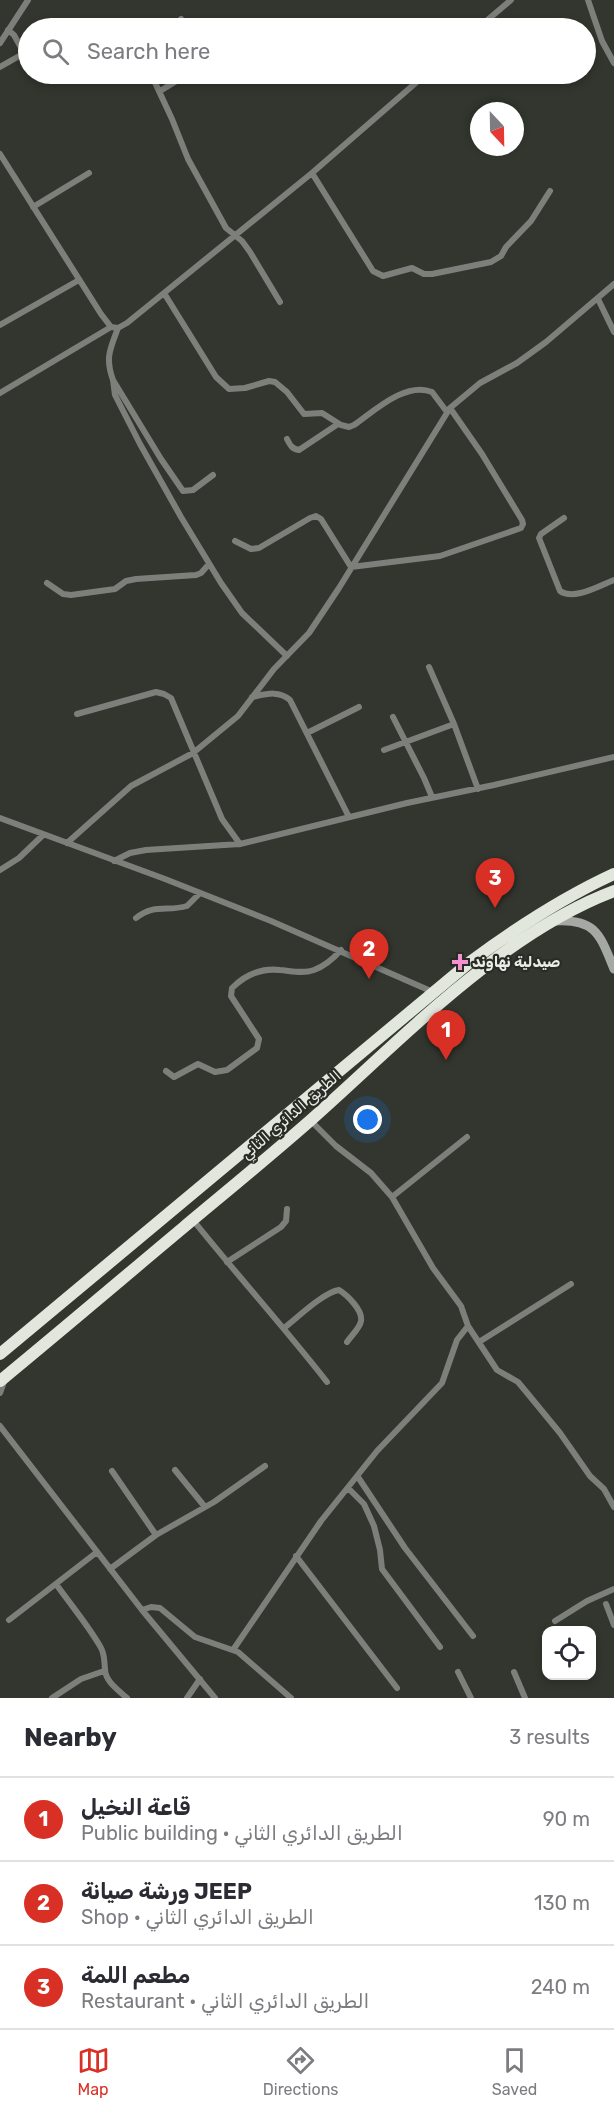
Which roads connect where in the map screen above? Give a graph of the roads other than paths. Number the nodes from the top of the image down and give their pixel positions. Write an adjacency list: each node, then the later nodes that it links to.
1 (28, 0): 7 (street)
2 (511, 0): 4 (street)
3 (588, 0): 5 (street)
4 (490, 18)
5 (594, 18)
6 (596, 23): 11 (street)
7 (8, 30): 8 (street); 9 (street)
8 (18, 41)
9 (0, 42)
10 (18, 57): 12 (street)
11 (614, 63)
12 (0, 67)
13 (156, 84): 16 (street)
14 (172, 84): 16 (street)
15 (414, 84): 19 (street)
16 (160, 91): 22 (street)
17 (0, 154): 21 (street)
18 (89, 173): 21 (street)
19 (312, 173): 20 (street); 22 (street)
20 (550, 191)
21 (33, 207): 23 (street)
22 (236, 236): 25 (street); 27 (street)
23 (79, 280): 28 (street); 29 (street)
24 (614, 284): 26 (street)
25 (164, 293): 29 (street); 34 (street)
26 (598, 299): 30 (street); 33 (street)
27 (280, 303)
28 (0, 325)
29 (114, 327): 31 (street); 32 (street)
30 (614, 332)
31 (113, 380): 36 (street); 39 (street)
32 (0, 393)
33 (449, 410): 34 (street); 40 (street); 40 (street)
34 (338, 423): 35 (street)
35 (286, 439)
36 (213, 475)
37 (564, 518): 41 (street)
38 (235, 541): 40 (street)
39 (209, 564): 42 (street); 43 (street)
40 (351, 567): 43 (street)
41 (614, 580)
42 (47, 583)
43 (287, 656): 45 (street)
44 (429, 667): 49 (street)
45 (252, 697): 50 (street); 53 (street)
46 (359, 707): 50 (street)
47 (77, 714): 53 (street)
48 (393, 717): 51 (street)
49 (454, 724): 51 (street); 55 (street)
50 (307, 733): 57 (street)
51 (405, 741): 52 (street); 56 (street)
52 (384, 750)
53 (193, 753): 60 (street); 61 (street)
54 (614, 757): 55 (street)
55 (478, 789): 56 (street)
56 (432, 797): 57 (street)
57 (349, 817): 61 (street)
58 (0, 818): 59 (street)
59 (43, 835): 60 (street); 63 (street)
60 (67, 843): 62 (street)
61 (240, 844): 62 (street)
62 (114, 861): 66 (street)
63 (0, 870)
64 (614, 874): 71 (highway, الطريق الدائري الثاني)
65 (614, 891): 68 (highway, الطريق الدائري الثاني)
66 (199, 894): 67 (street); 69 (street)
67 (136, 918)
68 (552, 921): 70 (street); 73 (highway, الطريق الدائري الثاني)
69 (341, 950): 71 (street); 72 (street)
70 (614, 969)
71 (433, 992): 76 (highway, الطريق الدائري الثاني)
72 (166, 1071)
73 (310, 1120): 75 (street); 78 (highway, الطريق الدائري الثاني)
74 (467, 1137): 75 (street)
75 (392, 1197): 82 (street)
76 (173, 1209): 78 (highway); 81 (highway, الطريق الدائري الثاني)
77 (287, 1209): 79 (street)
78 (193, 1219): 79 (street); 87 (highway, الطريق الدائري الثاني)
79 (226, 1262): 83 (street)
80 (571, 1284): 85 (street)
81 (76, 1289): 86 (highway, الطريق الدائري الثاني); 87 (highway)
82 (468, 1326): 85 (street); 94 (street)
83 (284, 1328): 84 (street); 88 (street)
84 (347, 1342)
85 (479, 1342): 97 (street)
86 (0, 1354)
87 (3, 1378): 89 (street)
88 (327, 1382)
89 (0, 1393)
90 (0, 1426): 99 (street)
91 (266, 1466): 96 (street)
92 (175, 1470): 96 (street)
93 (112, 1471): 98 (street)
94 (358, 1476): 95 (street); 109 (street)
95 (348, 1488): 100 (street); 110 (street)
96 (205, 1507): 98 (street)
97 (614, 1507)
98 (156, 1535): 101 (street)
99 (97, 1552): 101 (street); 102 (street)
100 (296, 1556): 111 (street); 116 (street)
101 (110, 1569): 105 (street)
102 (56, 1584): 106 (street); 112 (street)
103 (614, 1589): 107 (street)
104 (606, 1605): 108 (street)
105 (142, 1610): 111 (street); 115 (street)
106 (9, 1620)
107 (555, 1621)
108 (614, 1625)
109 (473, 1636)
110 (440, 1647)
111 (233, 1650): 121 (street)
112 (104, 1671): 117 (street); 118 (street)
113 (458, 1672): 122 (street)
114 (514, 1672): 123 (street)
115 (200, 1679): 119 (street); 120 (street)
116 (397, 1688)
117 (52, 1698)
118 (127, 1698)
119 (187, 1698)
120 (215, 1698)
121 (291, 1698)
122 (471, 1698)
123 (525, 1698)

